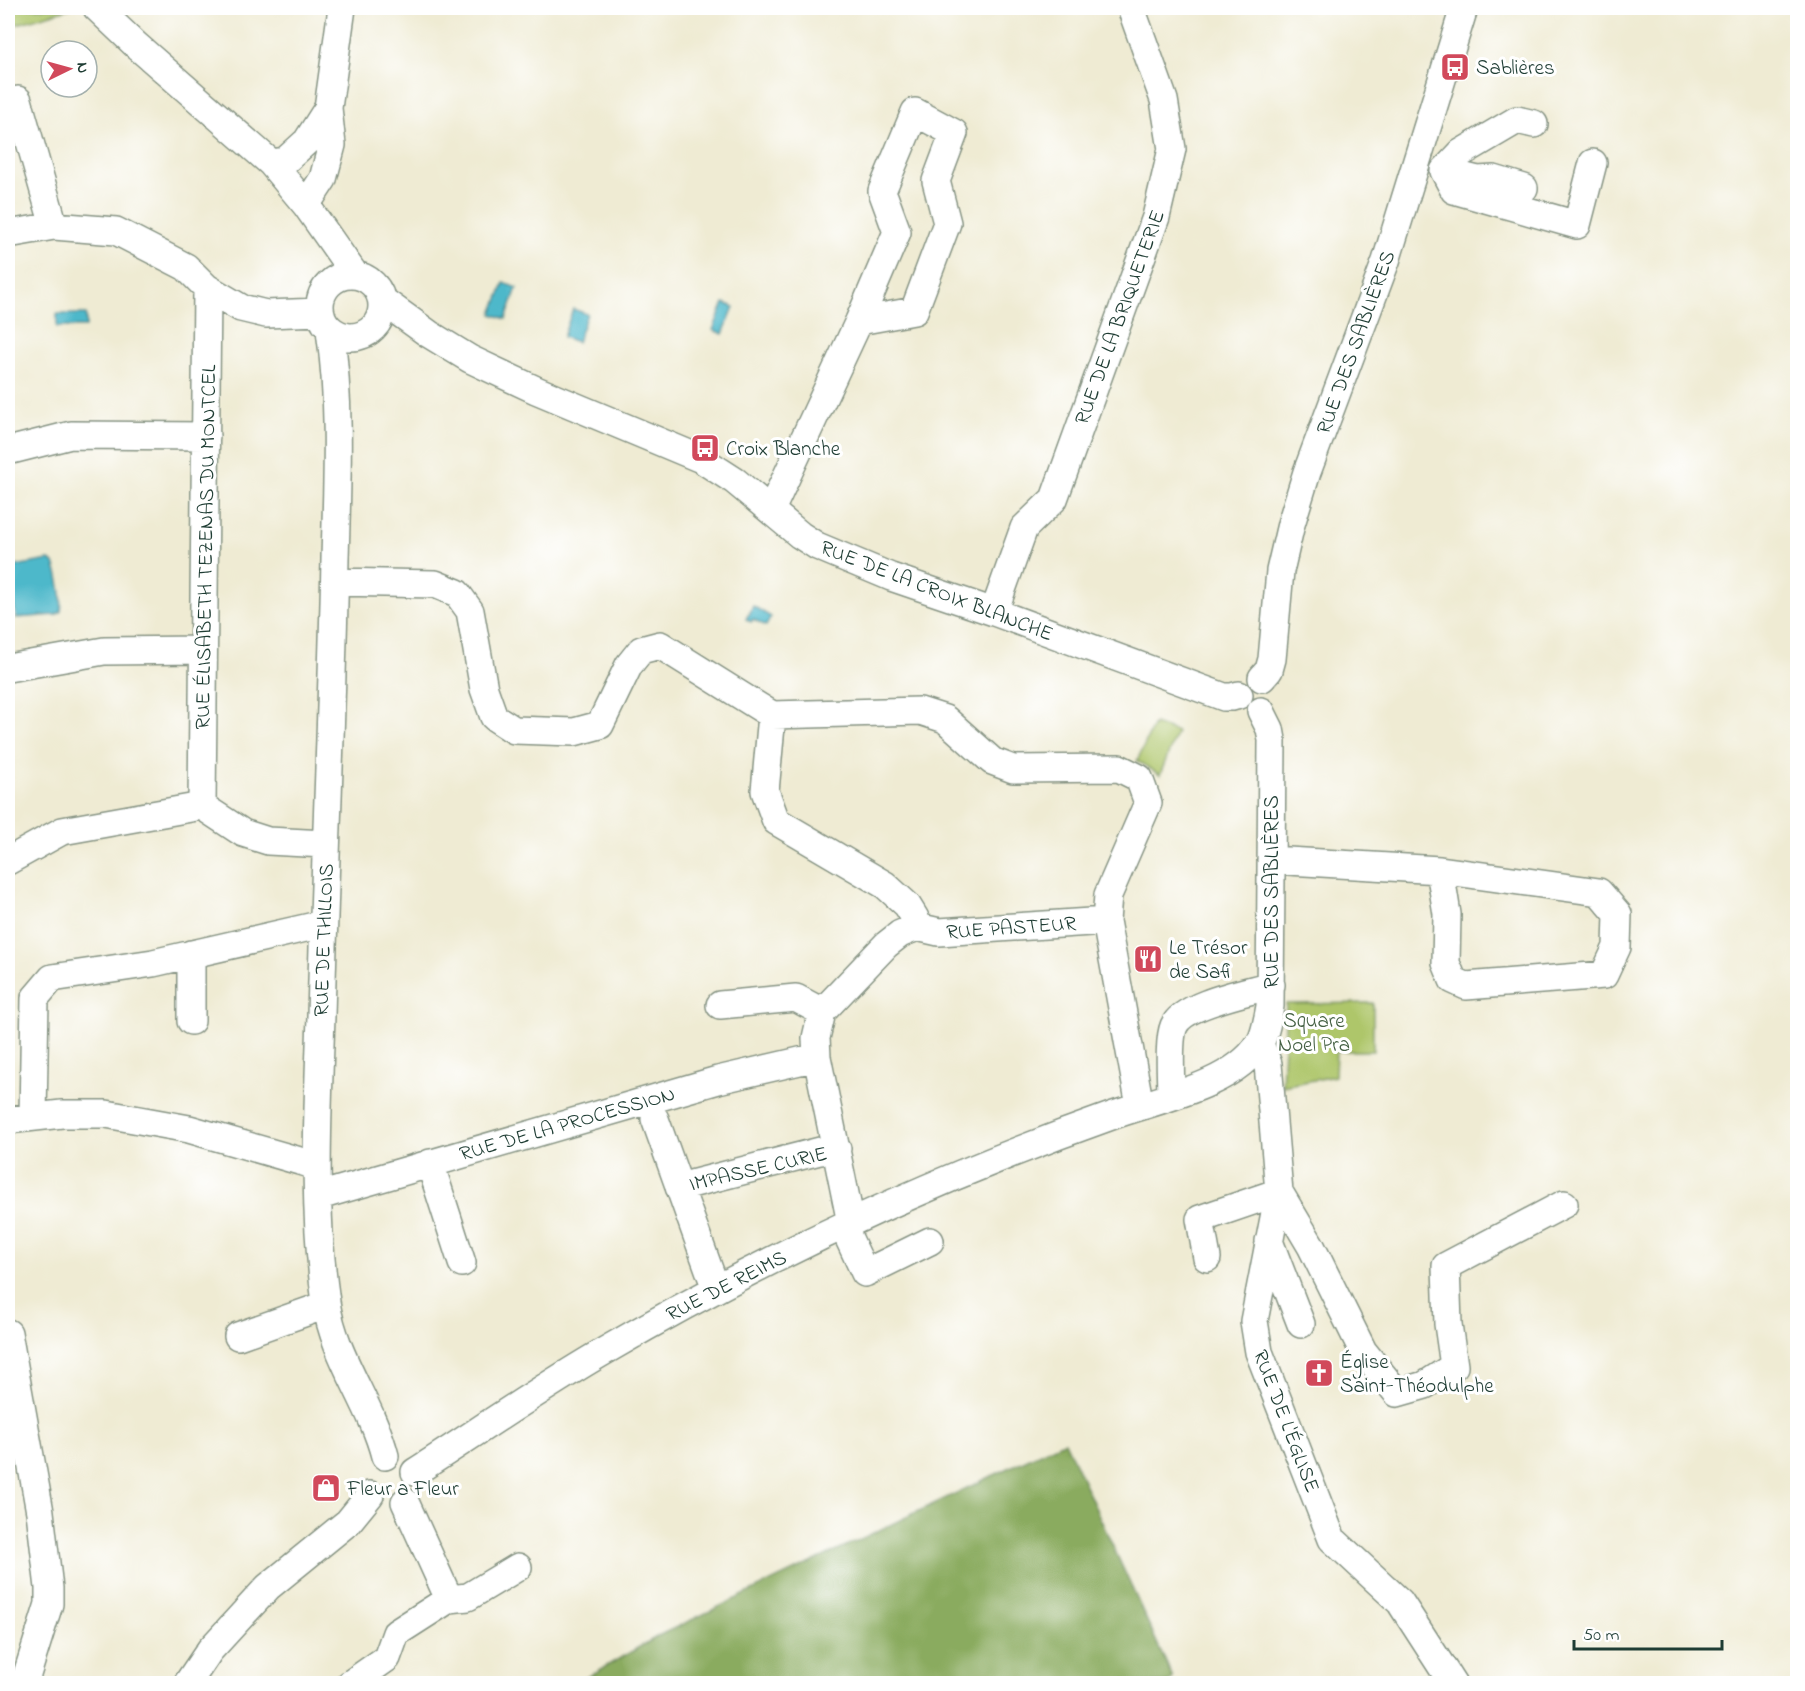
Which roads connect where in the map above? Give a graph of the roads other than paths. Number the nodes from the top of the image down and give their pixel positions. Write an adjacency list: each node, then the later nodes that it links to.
1 (97, 8): 8 (street)
2 (342, 8): 6 (street)
3 (1131, 8): 29 (street, RUE DE LA BRIQUETERIE)
4 (1464, 8): 9 (street, RUE DES SABLIÈRES)
5 (18, 100): 14 (street)
6 (328, 108): 8 (street); 13 (street)
7 (1534, 124): 11 (street)
8 (271, 163): 13 (street)
9 (1416, 163): 11 (street); 32 (street, RUE DES SABLIÈRES)
10 (1593, 163): 11 (street)
11 (1443, 171): 12 (street)
12 (1524, 188)
13 (311, 212): 16 (street); 17 (street)
14 (54, 226): 15 (street); 18 (street)
15 (8, 234)
16 (355, 275): 17 (street); 19 (street)
17 (326, 286): 20 (street)
18 (207, 288): 20 (street); 25 (street, RUE ÉLISABETH TEZENAS DU MONTCEL)
19 (382, 300): 22 (street); 23 (street, RUE DE LA CROIX BLANCHE)
20 (325, 321): 22 (street); 24 (street, RUE DE THILLOIS)
21 (859, 321): 21 (street); 27 (street)
22 (366, 332): 23 (street, RUE DE LA CROIX BLANCHE); 24 (street, RUE DE THILLOIS)
23 (429, 334): 27 (street, RUE DE LA CROIX BLANCHE)
24 (338, 413): 28 (street, RUE DE THILLOIS)
25 (206, 436): 26 (street); 30 (street, RUE ÉLISABETH TEZENAS DU MONTCEL)
26 (8, 451)
27 (771, 510): 29 (street, RUE DE LA CROIX BLANCHE)
28 (335, 582): 35 (street); 37 (street, RUE DE THILLOIS)
29 (994, 612): 33 (street, RUE DE LA CROIX BLANCHE)
30 (203, 650): 31 (street); 36 (street, RUE ÉLISABETH TEZENAS DU MONTCEL)
31 (8, 668)
32 (1262, 678): 33 (street); 34 (street)
33 (1239, 695): 34 (street)
34 (1262, 711): 38 (street, RUE DES SABLIÈRES)
35 (772, 716): 41 (street); 43 (street, RUE PASTEUR)
36 (202, 806): 37 (street); 39 (street)
37 (325, 844): 42 (street, RUE DE THILLOIS)
38 (1272, 860): 40 (street); 45 (street, RUE DES SABLIÈRES)
39 (8, 861)
40 (1440, 870): 40 (street)
41 (1106, 921): 43 (street, RUE PASTEUR); 52 (street)
42 (323, 924): 44 (street); 57 (street, RUE DE THILLOIS)
43 (917, 927): 47 (street)
44 (191, 954): 48 (street); 53 (street)
45 (1270, 985): 49 (street, RUE DES SABLIÈRES); 51 (street)
46 (720, 1005): 47 (street)
47 (822, 1011): 50 (street)
48 (192, 1021)
49 (1260, 1044): 51 (street); 59 (street, RUE DE L'ÉGLISE)
50 (818, 1057): 55 (street); 56 (street, RUE DE LA PROCESSION)
51 (1171, 1096): 52 (street)
52 (1140, 1106): 62 (street, RUE DE REIMS)
53 (20, 1119): 57 (street)
54 (655, 1119): 58 (street, IMPASSE CURIE)
55 (837, 1149): 58 (street, IMPASSE CURIE); 62 (street)
56 (430, 1163): 60 (street, RUE DE LA PROCESSION); 66 (street)
57 (317, 1166): 60 (street, RUE DE THILLOIS)
58 (679, 1187): 67 (street, IMPASSE CURIE)
59 (1279, 1192): 61 (street); 64 (street, RUE DE L'ÉGLISE); 65 (street)
60 (319, 1196): 68 (street, RUE DE THILLOIS)
61 (1564, 1204)
62 (856, 1220): 63 (street); 67 (street, RUE DE REIMS)
63 (930, 1241)
64 (1269, 1241): 69 (street); 81 (street, RUE DE L'ÉGLISE)
65 (1207, 1258)
66 (462, 1263)
67 (716, 1289): 73 (street, RUE DE REIMS)
68 (327, 1305): 71 (street); 72 (street, RUE DE THILLOIS)
69 (1301, 1324)
70 (8, 1333): 78 (street)
71 (238, 1336)
72 (385, 1456): 73 (street); 74 (street)
73 (415, 1472): 75 (street)
74 (370, 1495): 75 (street); 79 (street)
75 (405, 1502): 77 (street)
76 (518, 1567): 77 (street)
77 (449, 1599): 80 (street)
78 (24, 1683)
79 (187, 1683)
80 (350, 1683)
81 (1453, 1683)

